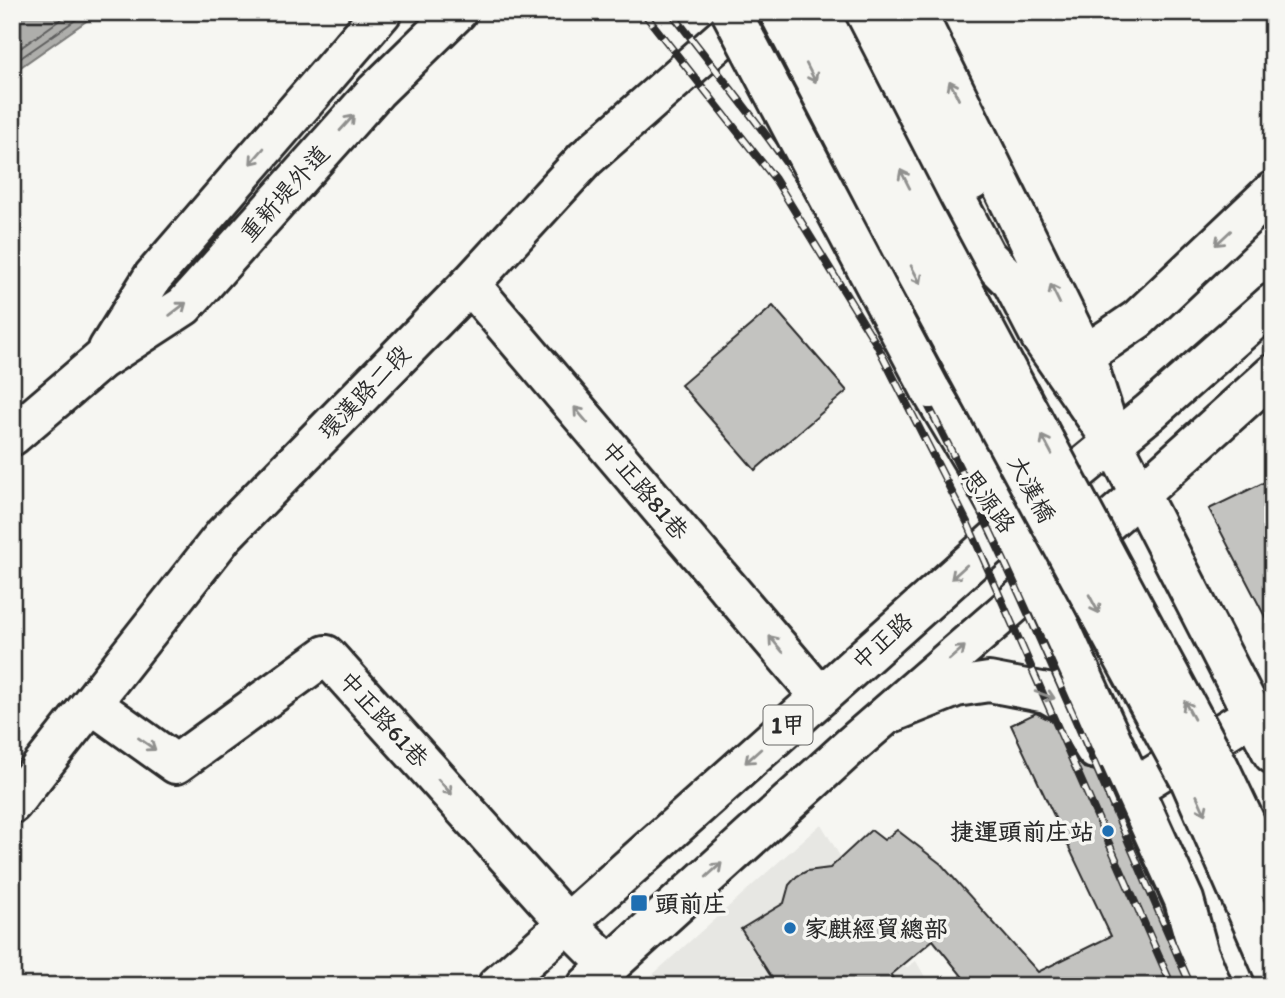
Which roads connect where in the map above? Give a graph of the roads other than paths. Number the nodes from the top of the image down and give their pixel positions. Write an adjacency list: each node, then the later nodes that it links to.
1 (382, 12): 14 (main road, 重新堤外道, one-way to 14)
2 (457, 12): 14 (main road, 重新堤外道, one-way to 2)
3 (779, 12): 33 (main road, 大漢橋, one-way to 33, bridge)
4 (819, 12): 29 (main road, 大漢橋, one-way to 4, bridge)
5 (857, 12): 10 (main road)
6 (881, 12): 10 (main road)
7 (916, 12): 13 (main road, one-way to 7)
8 (736, 20): 11 (main road, 環漢路二段); 19 (main road, bridge); 19 (main road, 思源路)
9 (1273, 191): 13 (main road, one-way to 13)
10 (1013, 282): 17 (main road)
11 (470, 284): 21 (main road, 中正路81巷, one-way to 11); 22 (main road, 環漢路二段)
12 (1273, 303): 17 (main road, 中正路 / 1甲)
13 (1086, 355): 17 (main road)
14 (101, 360): 16 (main road, 重新堤外道)
15 (1273, 374): 18 (main road, 1甲)
16 (12, 436)
17 (1113, 442): 18 (main road); 19 (main road, 中正路 / 1甲)
18 (1139, 495): 20 (main road, 1甲); 23 (main road)
19 (1010, 527): 20 (main road, 思源路); 21 (main road, 中正路 / 1甲, one-way to 21)
20 (1040, 582): 24 (main road, 1甲, one-way to 20); 26 (main road, 思源路)
21 (820, 696): 31 (main road, 中正路 / 1甲, one-way to 31)
22 (92, 705): 27 (main road, 環漢路二段); 31 (main road, 中正路61巷, one-way to 31)
23 (1253, 714): 25 (main road); 26 (main road)
24 (886, 715): 32 (main road, one-way to 32); 34 (main road, 1甲, one-way to 24)
25 (1273, 754)
26 (1133, 788): 30 (main road, 思源路)
27 (12, 804)
28 (1273, 850): 30 (main road)
29 (1273, 881)
30 (1184, 900): 32 (main road, 思源路)
31 (566, 922): 34 (main road, 中正路61巷); 35 (main road, 中正路 / 1甲)
32 (1206, 970)
33 (1273, 970)
34 (598, 976)
35 (497, 986)

